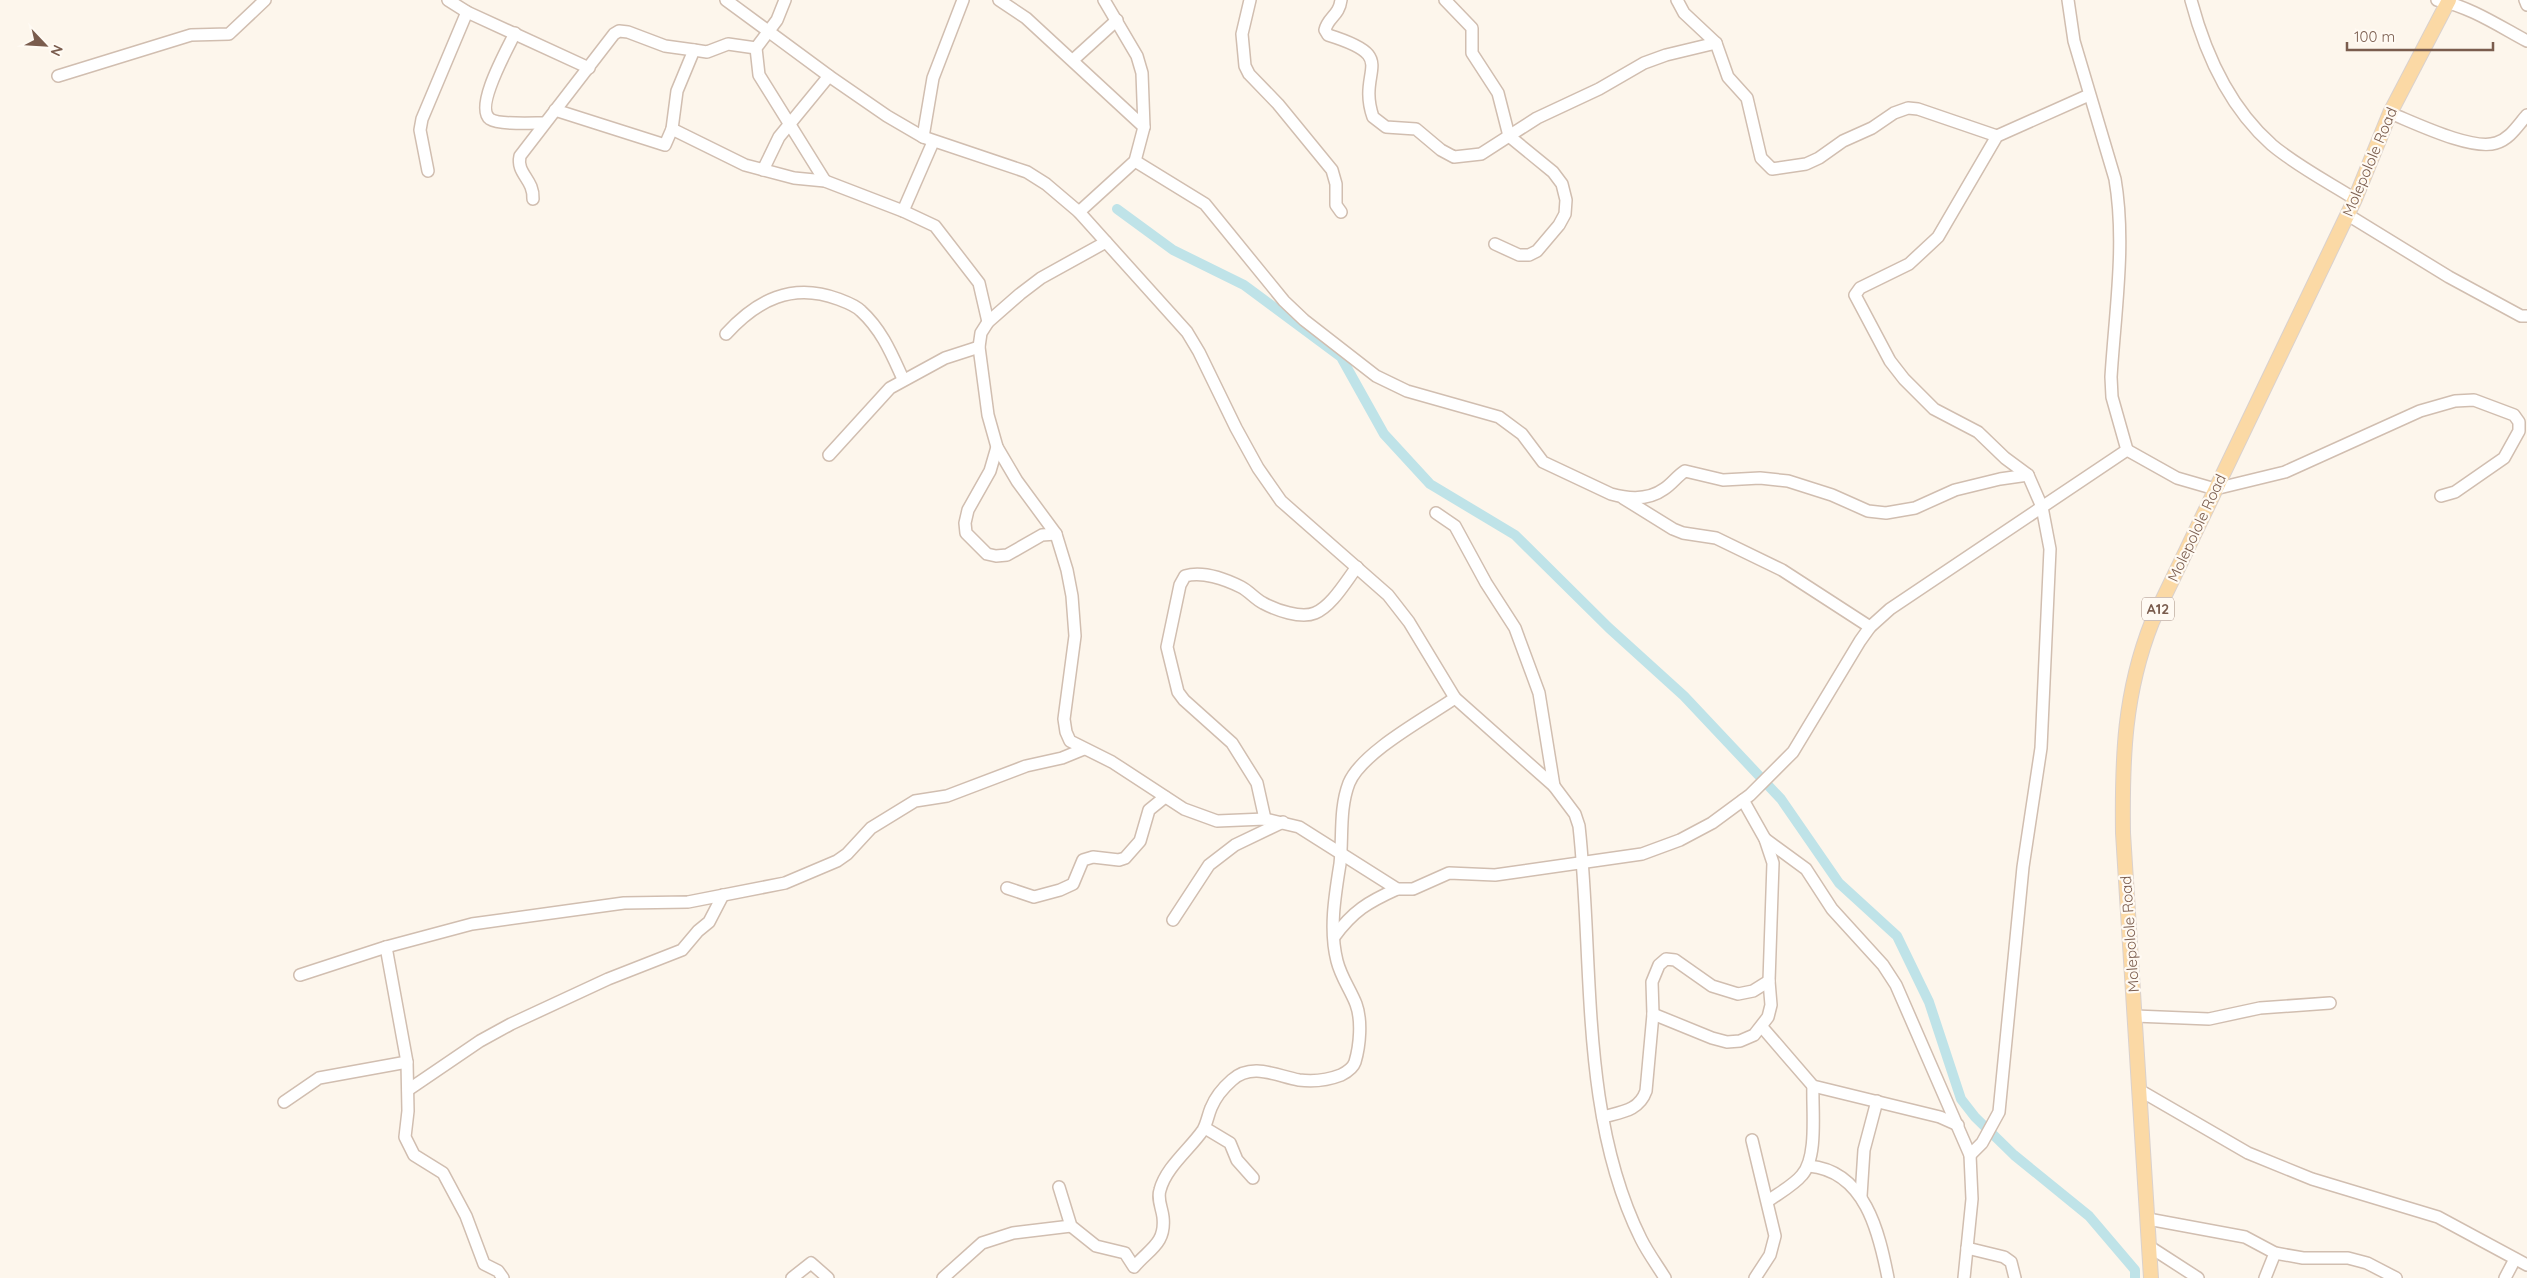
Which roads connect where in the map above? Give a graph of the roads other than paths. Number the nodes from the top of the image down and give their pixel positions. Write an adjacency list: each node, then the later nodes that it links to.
1 (265, 0): 27 (street)
2 (448, 0): 17 (street)
3 (726, 0): 19 (street)
4 (785, 0): 19 (street)
5 (963, 0): 39 (street)
6 (999, 0): 25 (street)
7 (1104, 0): 18 (street)
8 (1250, 0): 48 (street)
9 (1342, 0): 37 (street)
10 (1445, 0): 37 (street)
11 (1677, 0): 22 (street)
12 (2068, 0): 29 (street)
13 (2191, 0): 45 (street)
14 (2525, 0): 16 (street)
15 (2445, 1): 21 (street); 31 (main road, Molepolole Road / A12)
16 (2527, 5)
17 (467, 12): 20 (street); 42 (street)
18 (1116, 20): 25 (street); 35 (street)
19 (769, 31): 23 (street); 28 (street)
20 (515, 33): 26 (street); 33 (street)
21 (2527, 41)
22 (1716, 43): 37 (street); 38 (street)
23 (756, 48): 24 (street); 34 (street)
24 (694, 50): 26 (street); 36 (street)
25 (1073, 60): 35 (street)
26 (589, 68): 30 (street)
27 (58, 76)
28 (829, 76): 34 (street); 39 (street)
29 (2089, 94): 38 (street); 58 (street)
30 (555, 110): 33 (street); 36 (street)
31 (2390, 113): 32 (street); 45 (main road, Molepolole Road / A12)
32 (2527, 115)
33 (544, 123): 44 (street)
34 (789, 123): 41 (street); 43 (street)
35 (1144, 127): 40 (street)
36 (672, 129): 41 (street)
37 (1509, 136): 51 (street)
38 (1997, 136): 60 (street)
39 (928, 139): 46 (street); 47 (street)
40 (1135, 160): 47 (street); 63 (street)
41 (763, 170): 43 (street)
42 (428, 171)
43 (825, 181): 46 (street)
44 (533, 199)
45 (2355, 199): 49 (main road, Molepolole Road / A12)
46 (903, 211): 53 (street)
47 (1079, 212): 50 (street)
48 (1341, 212)
49 (2348, 215): 52 (street); 61 (main road, Molepolole Road / A12)
50 (1106, 242): 53 (street); 67 (street)
51 (1495, 244)
52 (2527, 316)
53 (988, 322): 55 (street)
54 (726, 334): 56 (street)
55 (979, 347): 56 (street); 57 (street)
56 (903, 379): 59 (street)
57 (997, 447): 66 (street); 66 (street)
58 (2128, 450): 61 (street); 64 (street)
59 (829, 455)
60 (2028, 475): 63 (street); 64 (street)
61 (2215, 489): 62 (street); 89 (main road, Molepolole Road / A12)
62 (2441, 496)
63 (1623, 498): 68 (street)
64 (2042, 507): 68 (street); 101 (street)
65 (1436, 514): 71 (street)
66 (1056, 534): 70 (street)
67 (1357, 568): 69 (street); 74 (street)
68 (1870, 627): 73 (street)
69 (1455, 698): 71 (street); 77 (street)
70 (1084, 749): 72 (street); 81 (street)
71 (1554, 786): 78 (street)
72 (1165, 797): 74 (street); 79 (street)
73 (1747, 797): 76 (street); 78 (street)
74 (1265, 819): 75 (street)
75 (1283, 822): 77 (street); 82 (street)
76 (1765, 839): 86 (street); 98 (street)
77 (1341, 854): 80 (street); 83 (street)
78 (1583, 864): 80 (street); 97 (street)
79 (1007, 888)
80 (1397, 889): 83 (street)
81 (723, 895): 84 (street); 93 (street)
82 (1173, 920)
83 (1334, 937): 99 (street)
84 (386, 947): 85 (street); 91 (street)
85 (300, 975)
86 (1769, 981): 88 (street); 90 (street)
87 (2330, 1003): 89 (street)
88 (1653, 1014): 90 (street); 97 (street)
89 (2135, 1016): 94 (main road, Molepolole Road / A12)
90 (1762, 1027): 92 (street)
91 (407, 1062): 93 (street); 95 (street)
92 (1813, 1086): 96 (street); 102 (street)
93 (408, 1090): 115 (street)
94 (2141, 1091): 107 (main road, Molepolole Road / A12); 112 (street)
95 (284, 1102)
96 (1877, 1102): 98 (street); 105 (street)
97 (1603, 1117): 120 (street)
98 (1958, 1125): 101 (street)
99 (1204, 1128): 103 (street); 114 (street)
100 (1752, 1140): 106 (street)
101 (1970, 1155): 109 (street)
102 (1808, 1166): 105 (street); 106 (street)
103 (1253, 1178)
104 (1059, 1187): 108 (street)
105 (1861, 1196): 122 (street)
106 (1768, 1201): 121 (street)
107 (2148, 1220): 110 (main road, Molepolole Road / A12); 111 (street)
108 (1072, 1226): 114 (street); 118 (street)
109 (1967, 1248): 123 (street); 124 (street)
110 (2150, 1248): 125 (main road, Molepolole Road / A12); 126 (street)
111 (2275, 1253): 127 (street); 128 (street)
112 (2515, 1259): 113 (street); 129 (street)
113 (2527, 1265)
114 (1134, 1267): 119 (street)
115 (503, 1278)
116 (792, 1278): 117 (street)
117 (828, 1278)
118 (943, 1278)
119 (1128, 1278)
120 (1665, 1278)
121 (1755, 1278)
122 (1888, 1278)
123 (1964, 1278)
124 (2016, 1278)
125 (2151, 1278)
126 (2198, 1278)
127 (2265, 1278)
128 (2396, 1278)
129 (2505, 1278)

